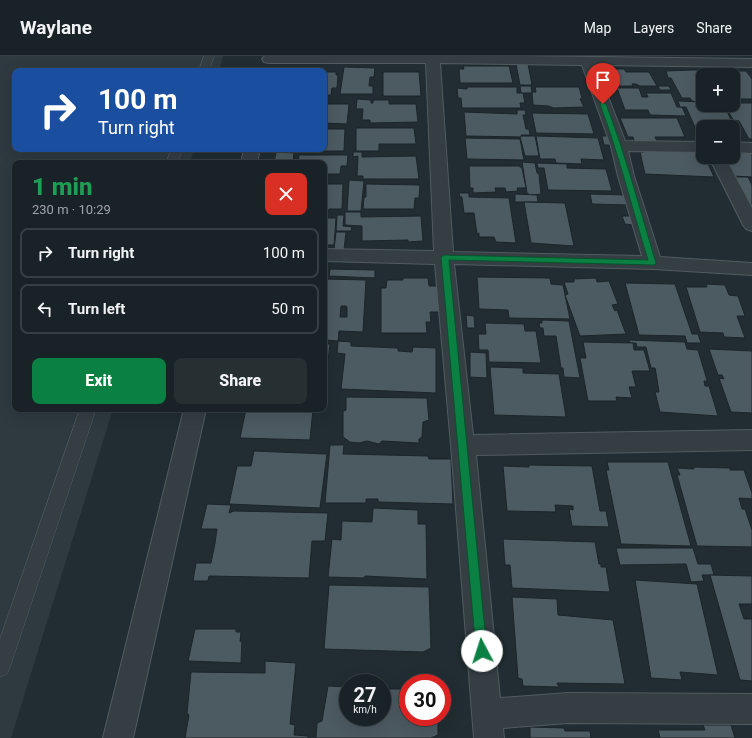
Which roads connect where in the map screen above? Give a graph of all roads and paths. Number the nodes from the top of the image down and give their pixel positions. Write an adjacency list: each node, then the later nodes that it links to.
1 (209, 56): 6 (lane)
2 (433, 59): 3 (street); 4 (street); 14 (street)
3 (587, 61): 5 (street); 7 (street)
4 (269, 62)
5 (752, 63)
6 (205, 68)
7 (619, 146): 8 (street); 15 (street)
8 (696, 147)
9 (740, 147): 10 (street)
10 (752, 148)
11 (721, 164): 12 (street)
12 (752, 225)
13 (327, 255): 14 (street)
14 (444, 257): 15 (street); 20 (street)
15 (653, 263): 16 (street)
16 (750, 274)
17 (87, 412): 21 (lane)
18 (194, 412): 24 (street)
19 (752, 440): 20 (street)
20 (463, 445): 23 (street)
21 (0, 666)
22 (752, 709): 23 (street)
23 (488, 726)
24 (118, 738)

